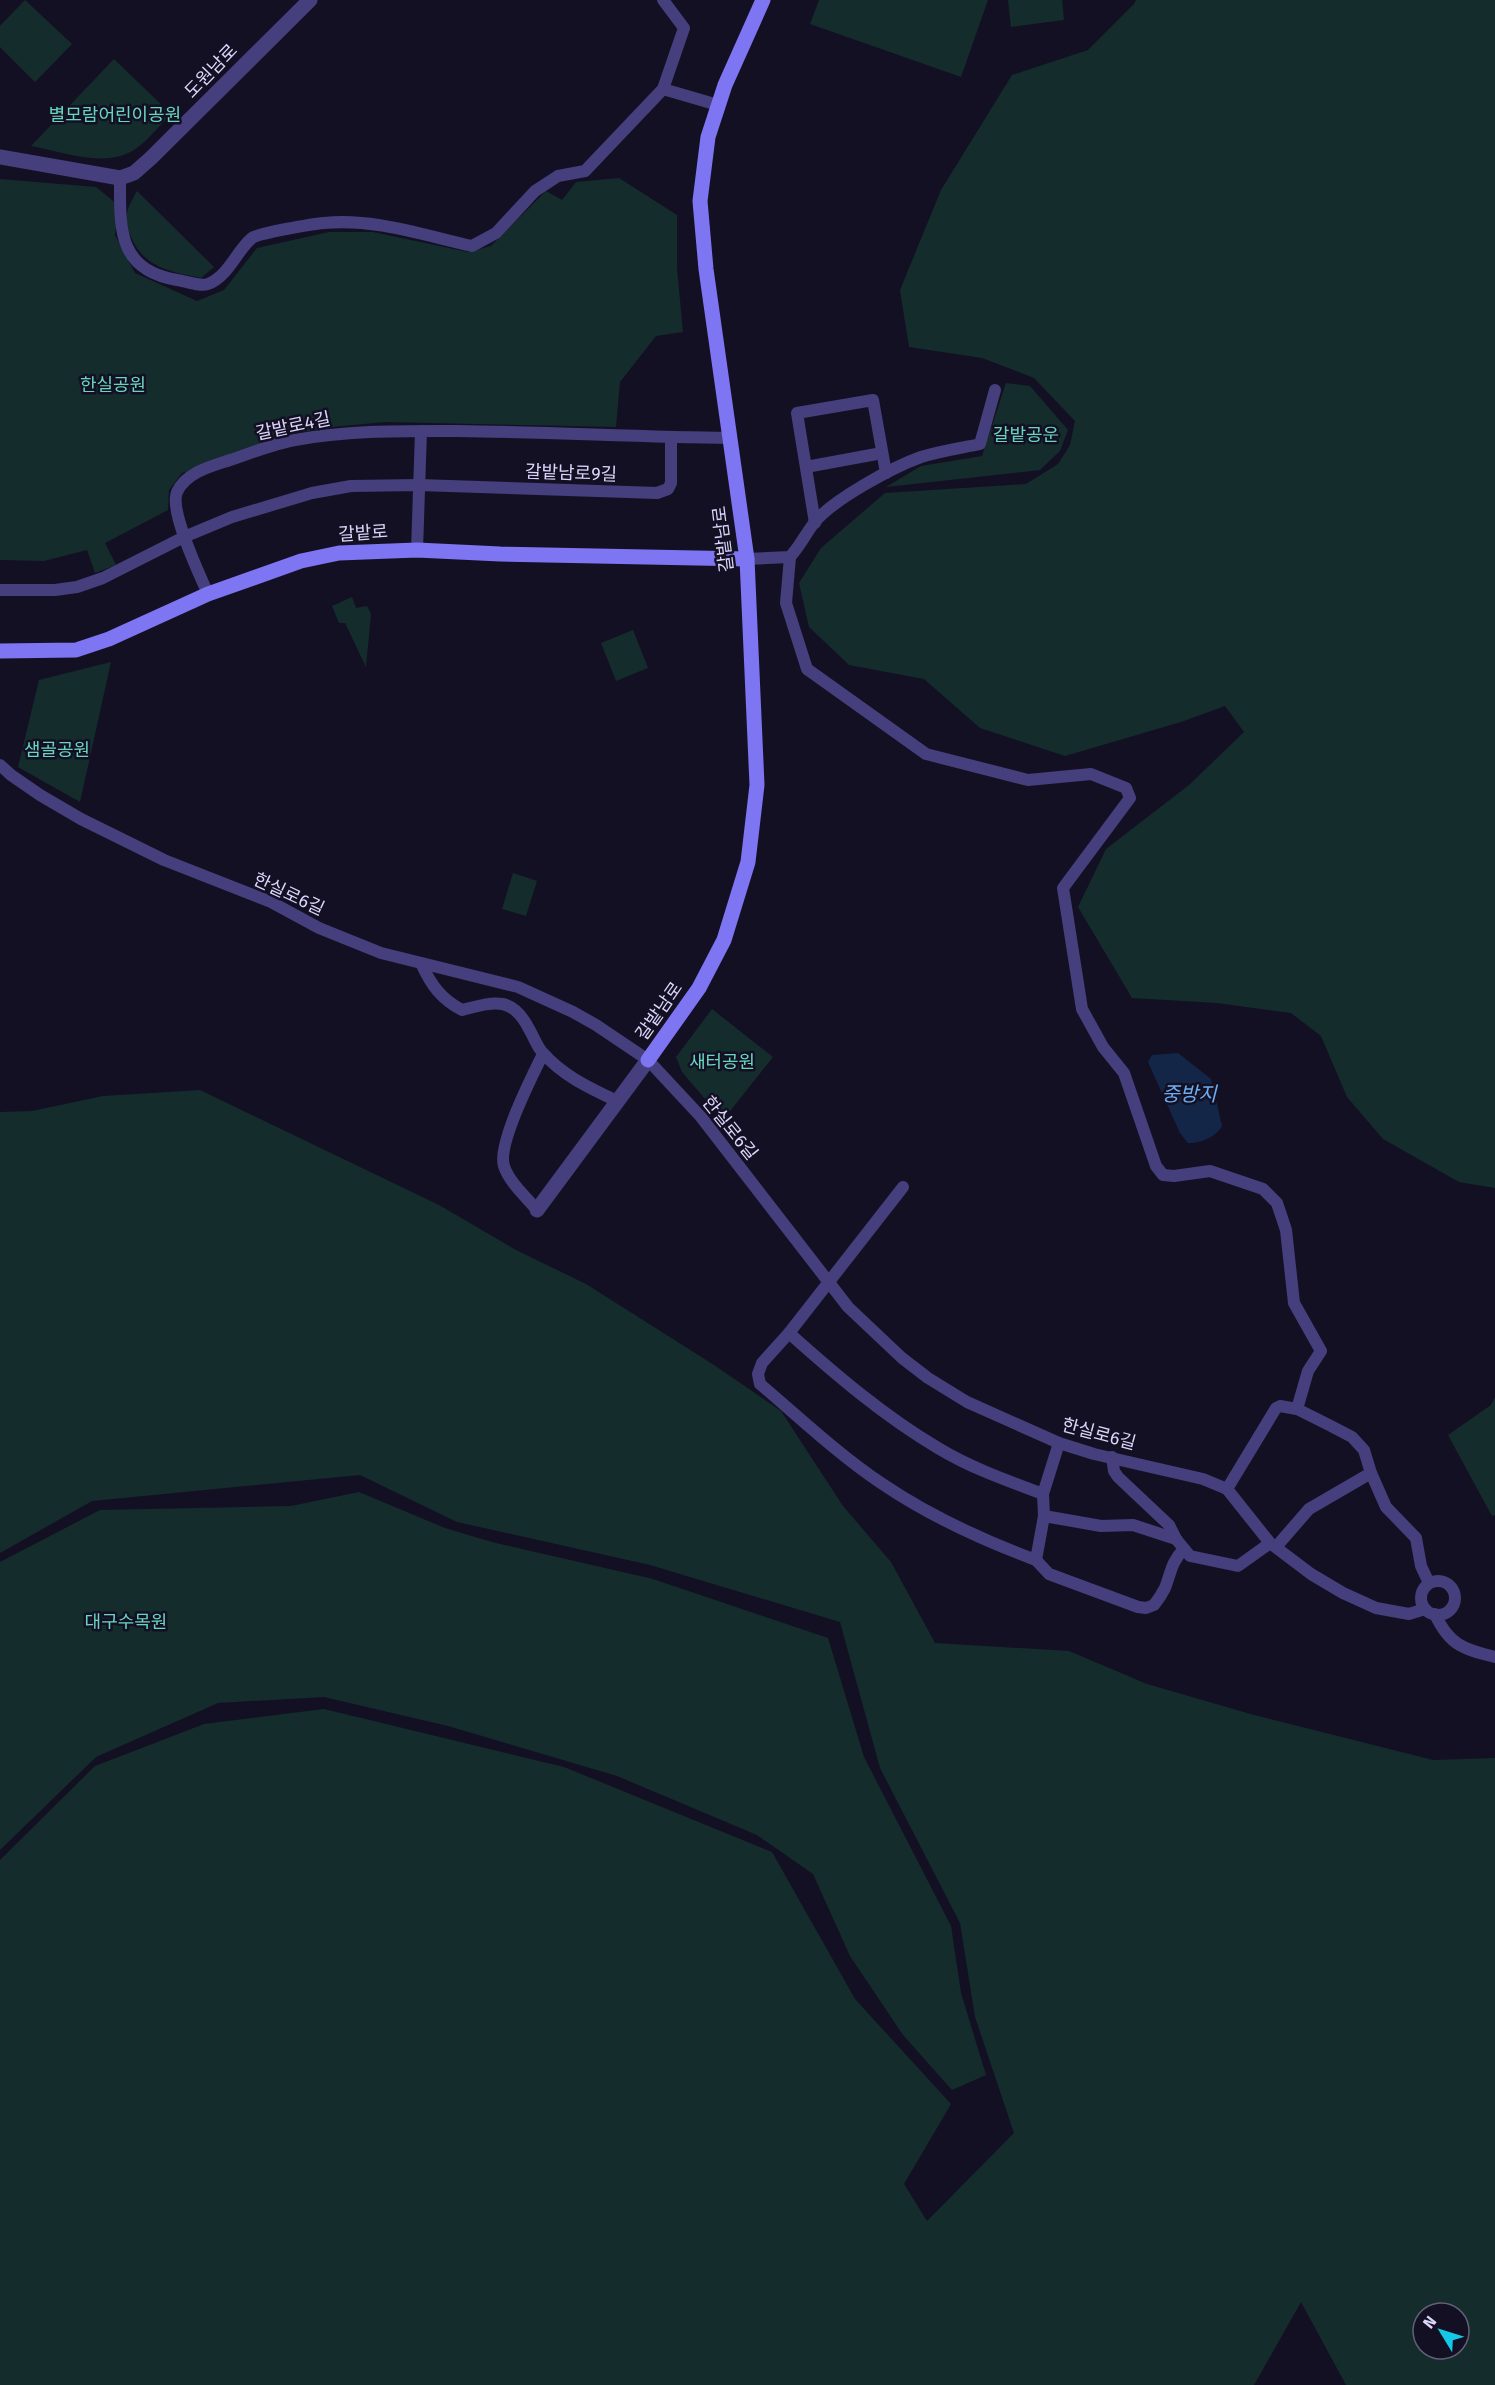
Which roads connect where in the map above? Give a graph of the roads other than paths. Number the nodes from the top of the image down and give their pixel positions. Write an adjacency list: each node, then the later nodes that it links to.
1 (310, 0): 7 (street, 도원남로)
2 (663, 0): 4 (street)
3 (763, 0): 5 (main road, 갈밭남로)
4 (663, 89): 5 (street); 7 (street)
5 (718, 105): 11 (main road, 갈밭남로)
6 (0, 157): 7 (street)
7 (120, 178)
8 (994, 390): 14 (street)
9 (421, 431): 10 (street); 15 (street); 17 (street, 갈밭로4길)
10 (671, 437): 11 (street); 15 (street, 갈밭남로9길)
11 (730, 438): 20 (main road, 갈밭남로)
12 (882, 453): 13 (street); 13 (street); 14 (street)
13 (806, 467): 16 (street)
14 (886, 473): 16 (street)
15 (419, 485): 17 (street); 18 (street)
16 (815, 522): 19 (street)
17 (184, 537): 21 (street); 22 (street, 갈밭로4길)
18 (417, 550): 20 (main road, 갈밭로); 22 (main road, 갈밭로)
19 (790, 557): 20 (street); 35 (street)
20 (747, 559): 29 (main road, 갈밭남로)
21 (0, 590)
22 (208, 594): 23 (main road, 갈밭로)
23 (0, 651)
24 (0, 765): 25 (street, 한실로6길)
25 (421, 963): 26 (street, 한실로6길); 27 (street)
26 (504, 984): 27 (street); 29 (street, 한실로6길)
27 (502, 1003): 28 (street)
28 (543, 1054): 30 (street); 32 (street)
29 (648, 1060): 30 (street); 33 (street, 한실로6길)
30 (618, 1101): 32 (street)
31 (903, 1187): 33 (street)
32 (537, 1210)
33 (828, 1283): 34 (street); 36 (street, 한실로6길)
34 (789, 1333): 40 (street); 45 (street)
35 (1297, 1409): 38 (street); 39 (street)
36 (1059, 1443): 37 (street, 한실로6길); 40 (street)
37 (1112, 1457): 39 (street, 한실로6길); 42 (street)
38 (1371, 1473): 43 (street); 46 (street)
39 (1227, 1489): 43 (street)
40 (1043, 1494): 41 (street)
41 (1044, 1516): 42 (street); 45 (street)
42 (1176, 1539): 44 (street)
43 (1273, 1545): 44 (street); 47 (street)
44 (1184, 1549): 45 (street)
45 (1035, 1559)
46 (1429, 1583): 47 (street); 47 (street)
47 (1430, 1612): 48 (street)
48 (1495, 1657)

